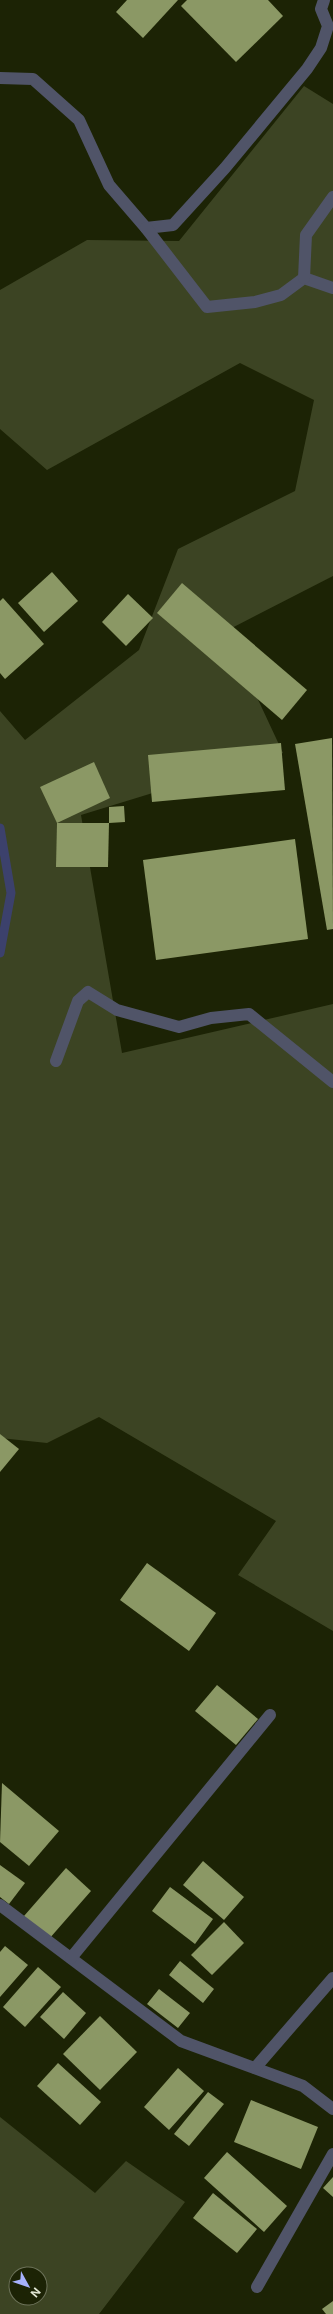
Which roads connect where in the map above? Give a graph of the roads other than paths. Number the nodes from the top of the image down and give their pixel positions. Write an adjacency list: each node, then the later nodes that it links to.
1 (324, 0): 4 (street)
2 (0, 78): 4 (street)
3 (333, 197): 5 (street)
4 (146, 228): 5 (street)
5 (304, 278): 6 (street)
6 (333, 288)
7 (56, 1061): 8 (street)
8 (333, 1082)
9 (270, 1715): 11 (street)
10 (0, 1905): 11 (street)
11 (71, 1958): 13 (street)
12 (333, 1978): 13 (street)
13 (255, 2068): 14 (street)
14 (333, 2109)
15 (333, 2154): 16 (street)
16 (257, 2287)

